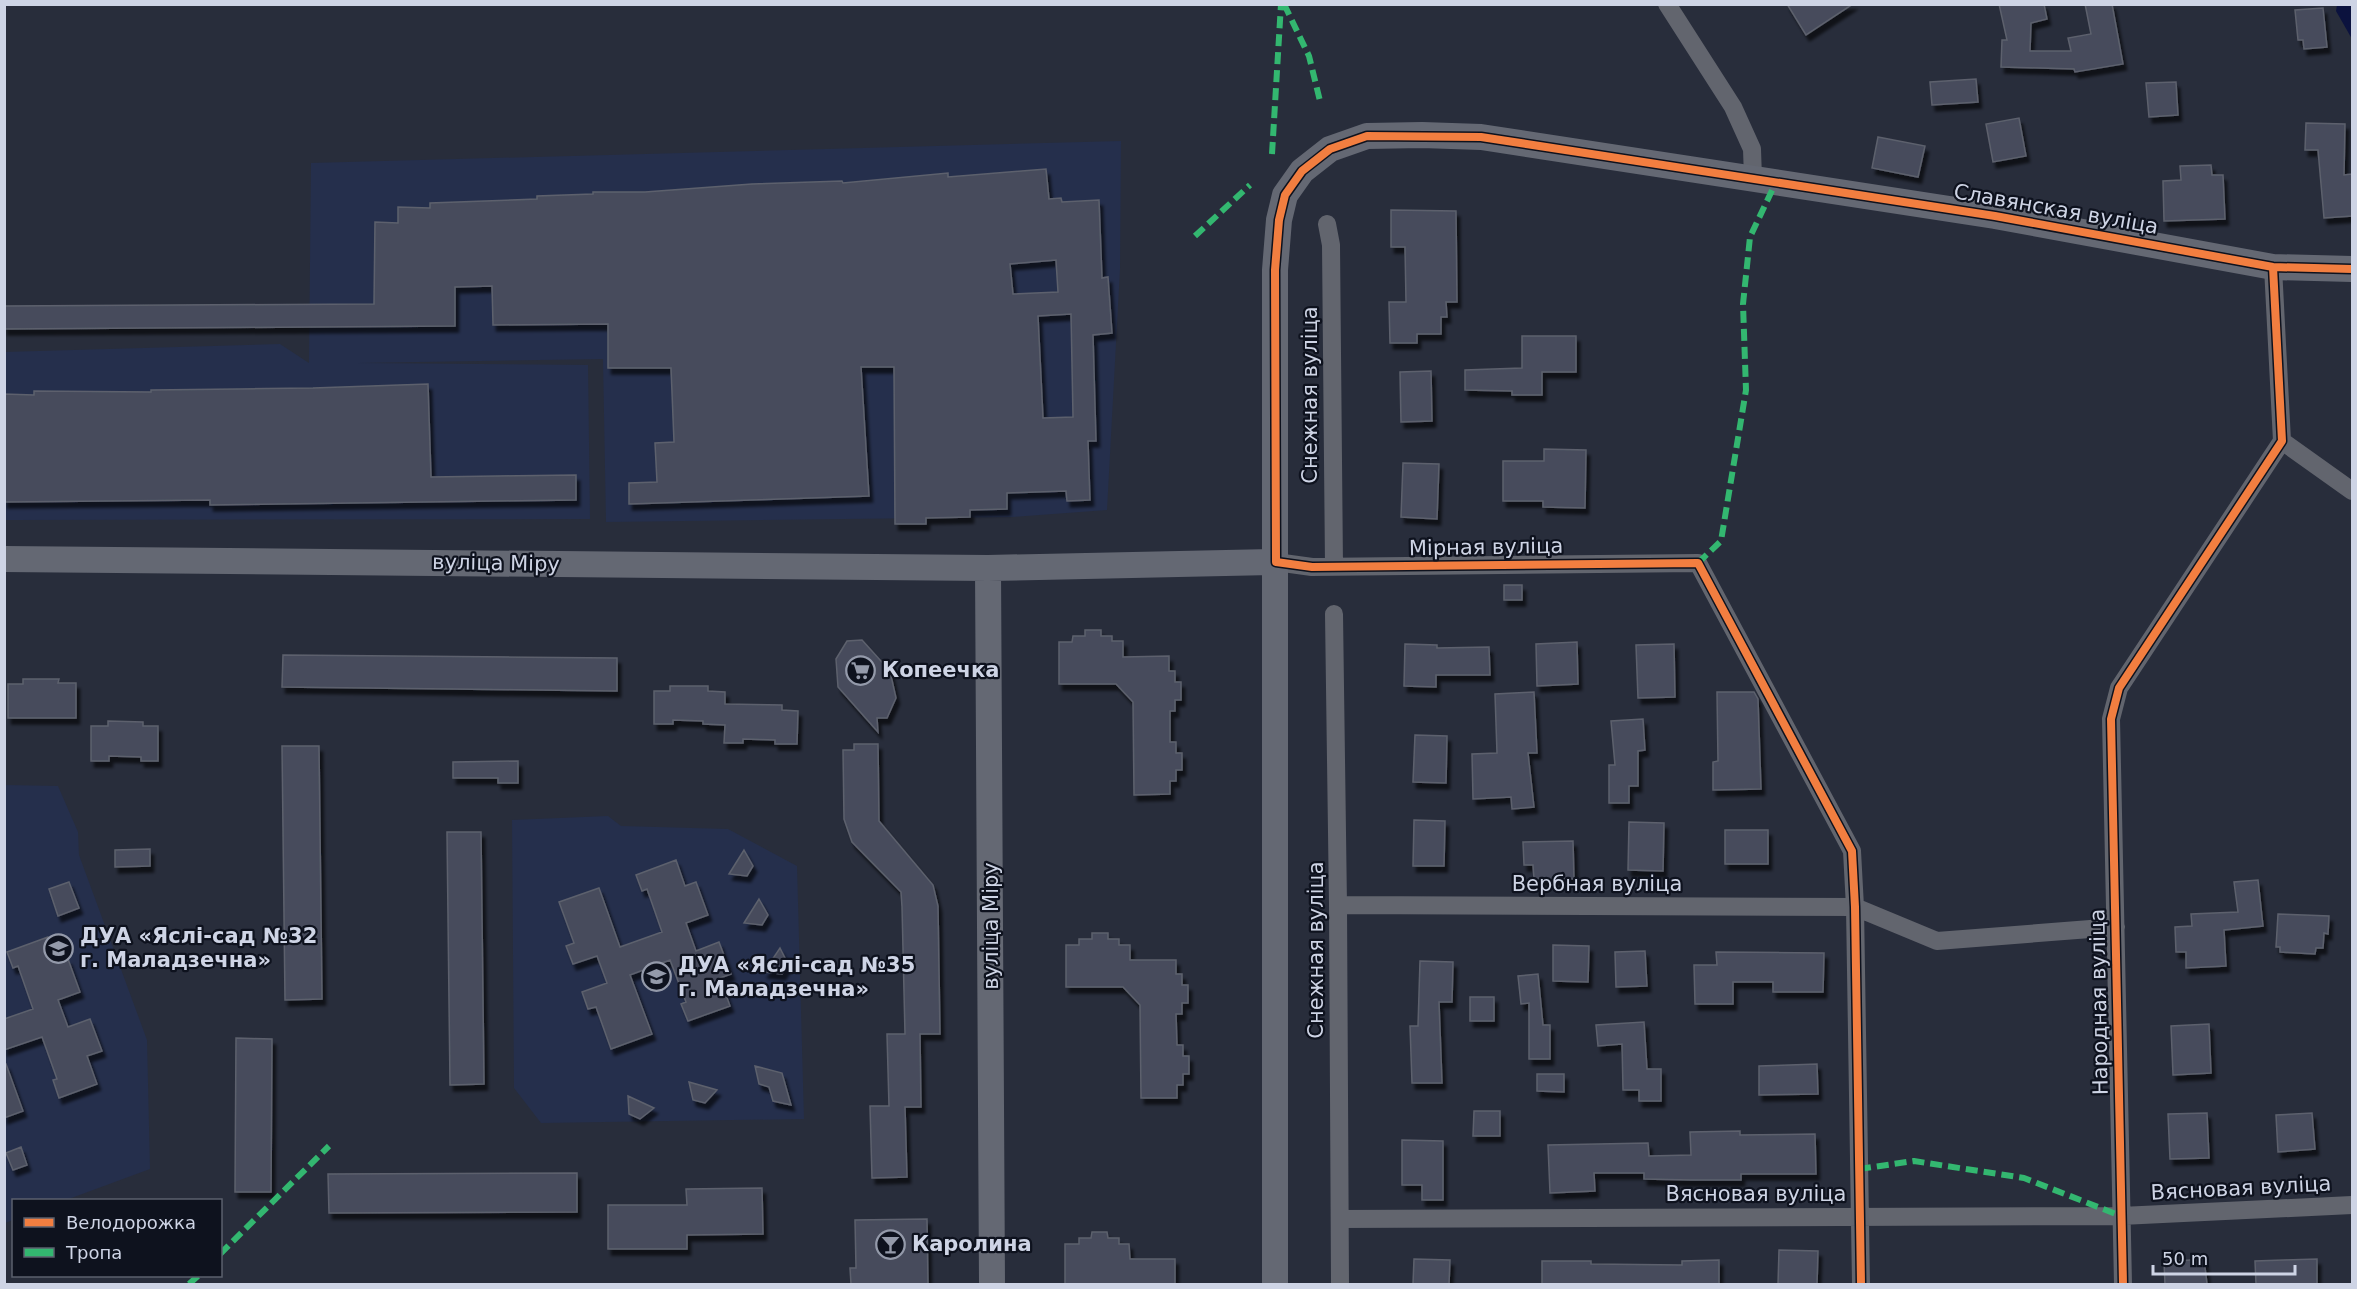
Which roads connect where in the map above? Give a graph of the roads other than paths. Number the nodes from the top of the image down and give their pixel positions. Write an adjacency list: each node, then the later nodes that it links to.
1 (1667, 4): 2 (street)
2 (1753, 178): 4 (street, Славянская вуліца); 9 (street, Славянская вуліца)
3 (1328, 224): 10 (street, Снежная вуліца)
4 (2273, 267): 5 (street, Славянская вуліца); 6 (street)
5 (2352, 269)
6 (2282, 441): 7 (street); 15 (street, Народная вуліца)
7 (2352, 491)
8 (4, 559): 11 (street, вуліца Міру)
9 (1276, 562): 10 (street, Мірная вуліца); 11 (street, вуліца Міру); 21 (street, Славянская вуліца)
10 (1334, 567): 14 (street, Мірная вуліца)
11 (988, 568): 20 (street, вуліца Міру)
12 (1334, 614): 13 (street, Снежная вуліца)
13 (1338, 905): 14 (street, Вербная вуліца); 19 (street, Снежная вуліца)
14 (1855, 907): 15 (street); 17 (street)
15 (2116, 927): 18 (street, Народная вуліца)
16 (2352, 1205): 18 (street, Вясновая вуліца)
17 (1860, 1216): 18 (street, Вясновая вуліца); 19 (street, Вясновая вуліца); 23 (street)
18 (2121, 1216): 24 (street, Народная вуліца)
19 (1340, 1219): 22 (street, Снежная вуліца)
20 (992, 1284)
21 (1275, 1284)
22 (1340, 1284)
23 (1861, 1284)
24 (2122, 1284)

